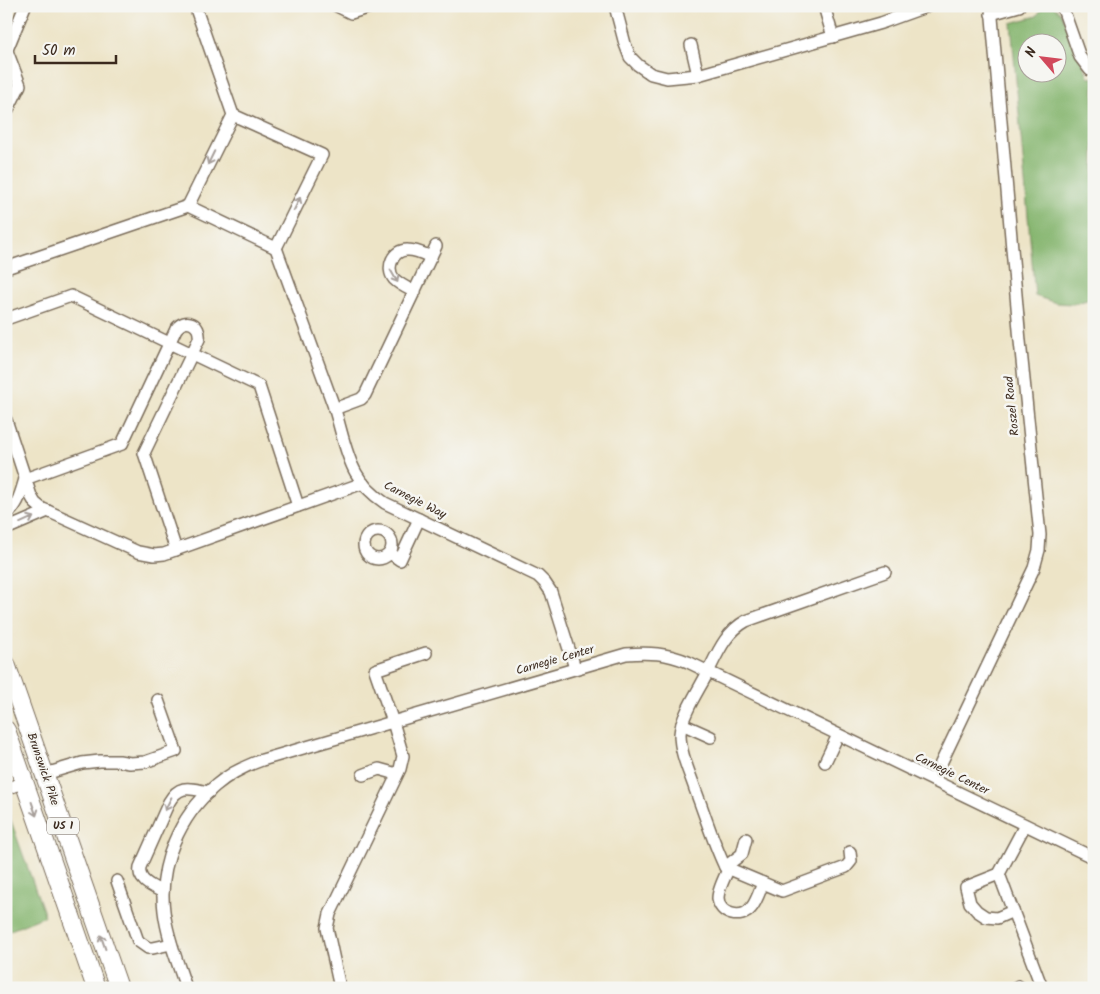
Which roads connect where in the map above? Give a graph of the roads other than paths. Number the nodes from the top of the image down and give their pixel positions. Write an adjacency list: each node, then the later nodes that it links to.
1 (25, 6): 13 (street)
2 (195, 6): 17 (street)
3 (337, 6): 4 (street)
4 (373, 6)
5 (615, 6): 15 (street)
6 (824, 6): 11 (street)
7 (928, 6): 11 (street)
8 (1019, 6): 10 (street)
9 (1062, 6): 14 (street)
10 (991, 10): 53 (street, Roszel Road)
11 (833, 37): 15 (street)
12 (691, 45): 15 (street)
13 (6, 51): 16 (street)
14 (1094, 69)
15 (698, 75)
16 (6, 113)
17 (233, 114): 18 (street, one-way to 18); 20 (street, one-way to 17)
18 (188, 206): 20 (street); 22 (street)
19 (436, 246): 21 (street)
20 (276, 248): 27 (street, Carnegie Way)
21 (431, 257): 23 (street); 23 (street, one-way to 23)
22 (6, 268)
23 (415, 292): 27 (street)
24 (6, 319): 25 (street)
25 (169, 343): 26 (street); 26 (street); 29 (street)
26 (192, 354): 31 (street); 36 (street)
27 (334, 409): 30 (street, Carnegie Way)
28 (6, 420): 29 (street)
29 (26, 479): 32 (street); 33 (street)
30 (363, 483): 31 (street); 34 (street, Carnegie Way)
31 (298, 506): 36 (street)
32 (48, 511): 35 (street, one-way to 32); 36 (street)
33 (6, 514)
34 (419, 519): 37 (street); 41 (street, Carnegie Way)
35 (6, 529)
36 (176, 550)
37 (390, 553)
38 (885, 572): 42 (street)
39 (426, 654): 44 (street)
40 (6, 664): 50 (highway, Brunswick Pike / US 1)
41 (575, 668): 42 (street, Carnegie Center); 44 (street, Carnegie Center)
42 (708, 672): 45 (street); 47 (street, Carnegie Center)
43 (158, 700): 50 (street)
44 (392, 722): 52 (street); 56 (street, Carnegie Center)
45 (682, 724): 48 (street); 61 (street)
46 (6, 730): 54 (highway, Brunswick Pike / US 1)
47 (838, 735): 49 (street); 53 (street, Carnegie Center)
48 (711, 737)
49 (826, 762)
50 (45, 774): 69 (highway, Brunswick Pike / US 1, one-way to 50)
51 (363, 774): 52 (street)
52 (397, 774): 71 (street)
53 (933, 780): 57 (street, Carnegie Center)
54 (24, 782): 55 (street); 68 (highway, Brunswick Pike / US 1, one-way to 68)
55 (6, 789)
56 (209, 792): 65 (street, Carnegie Center); 65 (street, one-way to 65)
57 (1025, 825): 60 (street, Carnegie Center); 62 (street)
58 (746, 839): 61 (street)
59 (850, 852): 64 (street)
60 (1094, 858)
61 (727, 868): 64 (street); 64 (street)
62 (999, 874): 66 (street); 66 (street)
63 (117, 881): 67 (street)
64 (763, 883)
65 (164, 892): 67 (street, Carnegie Center)
66 (1013, 911): 72 (street)
67 (171, 944): 70 (street, Carnegie Center)
68 (96, 988)
69 (119, 988)
70 (186, 988)
71 (340, 988)
72 (1042, 988)

